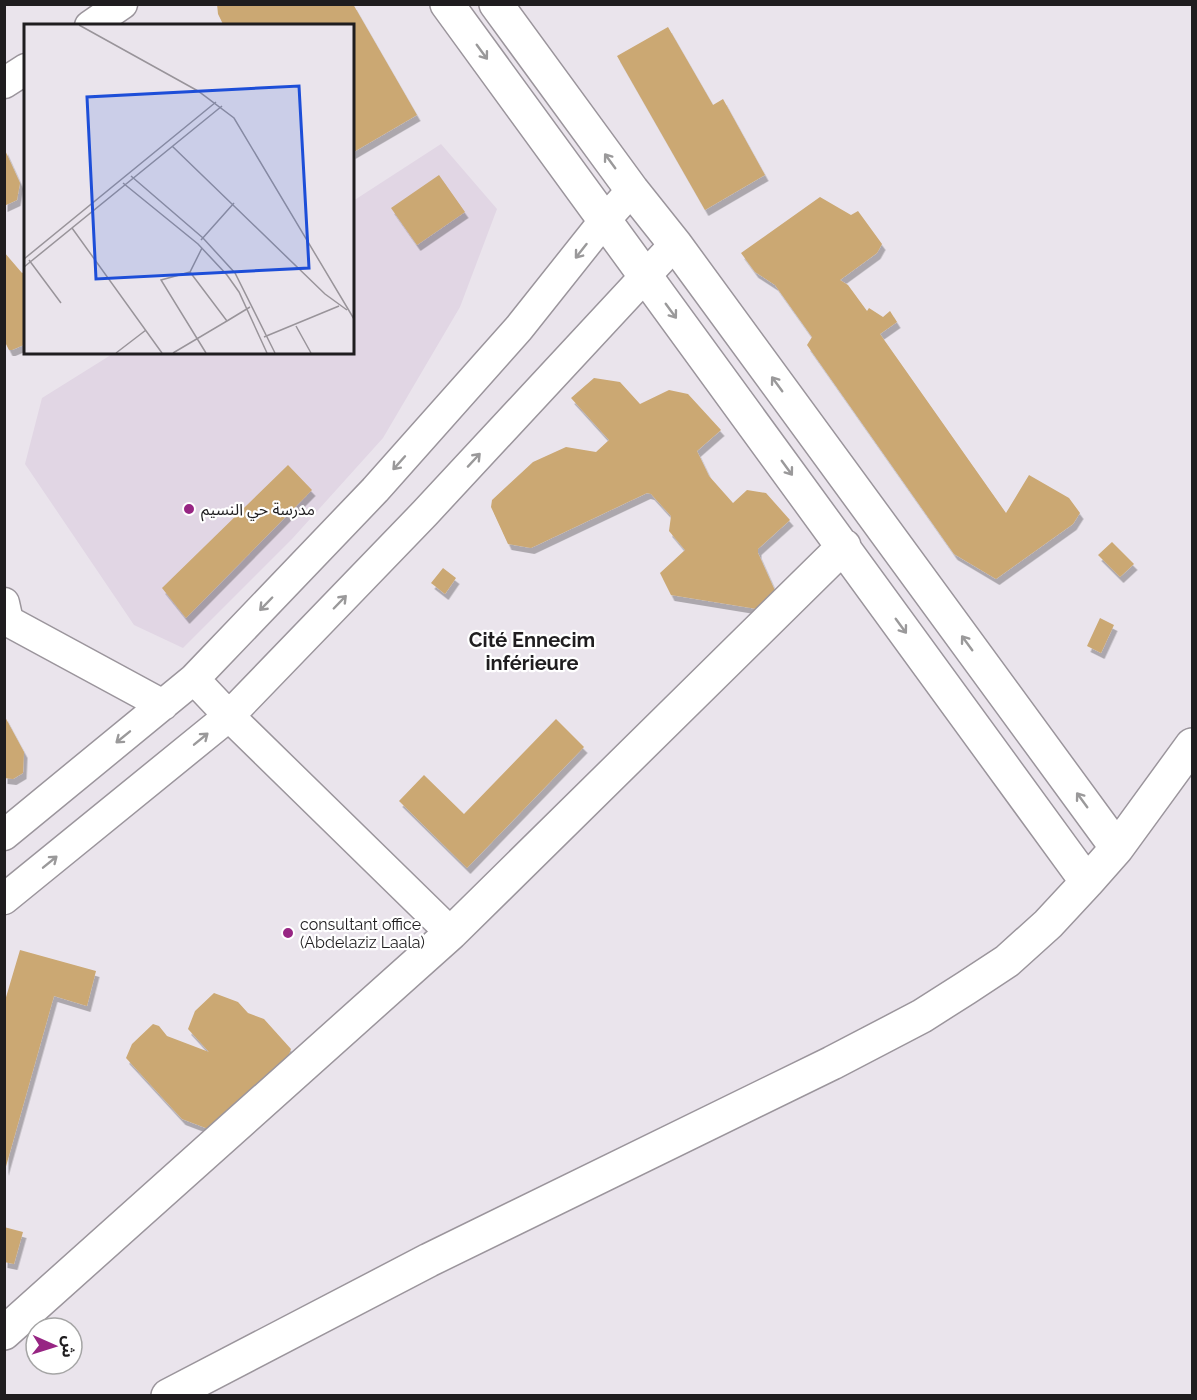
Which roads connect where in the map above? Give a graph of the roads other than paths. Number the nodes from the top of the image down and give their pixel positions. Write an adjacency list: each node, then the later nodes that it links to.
1 (122, 4): 4 (street)
2 (447, 4): 8 (street, one-way to 8)
3 (496, 4): 7 (street, one-way to 3)
4 (93, 24)
5 (24, 70): 6 (street)
6 (4, 83)
7 (632, 190): 8 (street); 9 (street)
8 (604, 221): 10 (street); 14 (street, one-way to 14)
9 (675, 244): 10 (street); 11 (street, one-way to 9)
10 (645, 276): 12 (street, one-way to 12); 16 (street, one-way to 10)
11 (871, 512): 12 (street); 19 (street, one-way to 11)
12 (842, 543): 20 (street, one-way to 20); 22 (street)
13 (6, 616): 15 (street)
14 (194, 679): 15 (street); 16 (street)
15 (163, 705): 18 (street, one-way to 18)
16 (230, 716): 21 (street, one-way to 16); 22 (street)
17 (1192, 745): 19 (street)
18 (4, 835)
19 (1117, 848): 20 (street)
20 (1087, 882): 24 (street)
21 (4, 899)
22 (451, 933): 23 (street)
23 (4, 1333)
24 (168, 1395)

